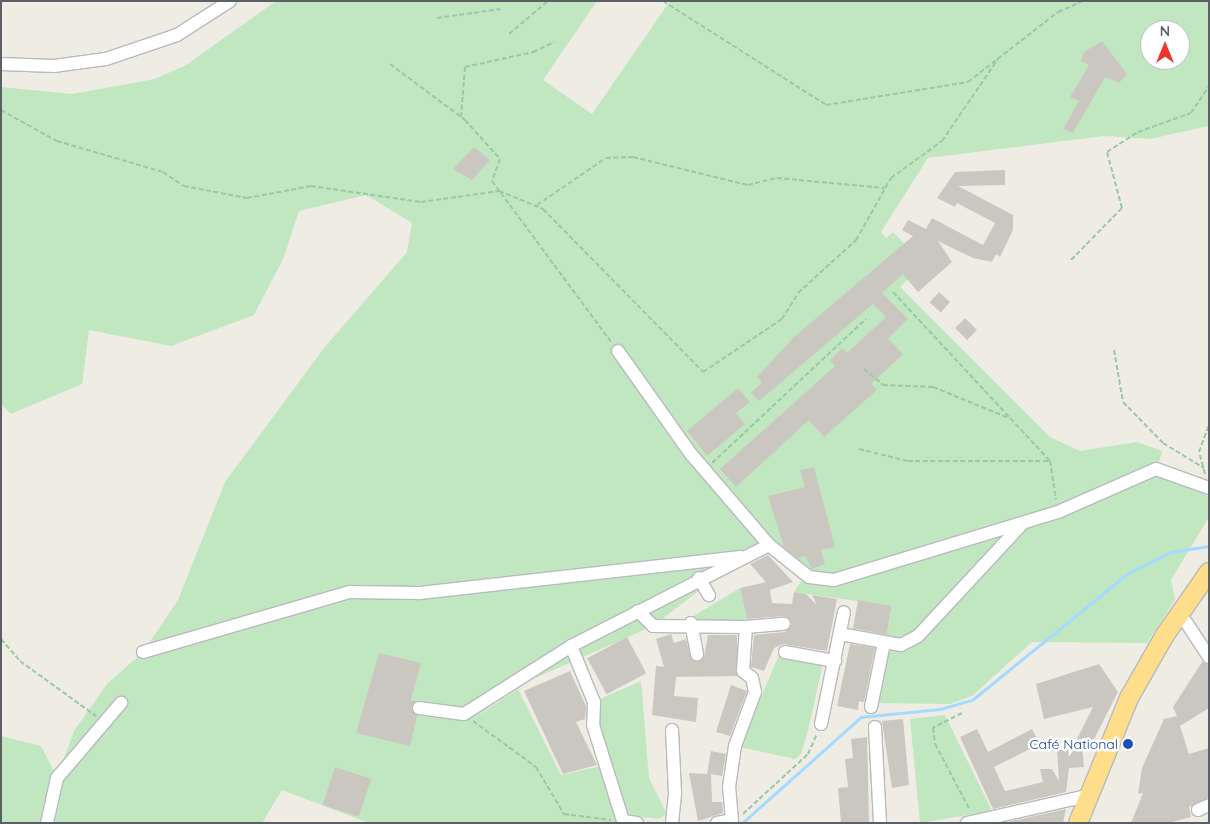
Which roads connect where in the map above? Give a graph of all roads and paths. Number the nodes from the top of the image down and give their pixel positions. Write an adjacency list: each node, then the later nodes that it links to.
1 (230, 1): 10 (street)
2 (548, 1): 7 (path)
3 (663, 1): 9 (path)
4 (1083, 1): 9 (path)
5 (500, 9): 6 (path)
6 (437, 18)
7 (509, 34)
8 (554, 42): 14 (path)
9 (998, 58): 15 (path)
10 (1, 64)
11 (390, 64): 14 (path)
12 (1209, 86): 18 (path)
13 (1, 110): 16 (path)
14 (461, 117): 16 (path)
15 (886, 188): 17 (path); 17 (path)
16 (499, 191): 17 (path); 22 (path)
17 (536, 206)
18 (1071, 260)
19 (893, 292): 24 (path)
20 (866, 319): 29 (path)
21 (1114, 350): 28 (path)
22 (618, 351): 29 (street)
23 (864, 369): 24 (path)
24 (1011, 419): 27 (path)
25 (1209, 424): 28 (path)
26 (859, 449): 27 (path)
27 (1050, 460): 31 (path)
28 (1204, 468): 30 (path)
29 (705, 470): 33 (street)
30 (1208, 482): 31 (street)
31 (1058, 512): 32 (street)
32 (1024, 522): 33 (street); 47 (street)
33 (769, 545): 34 (street)
34 (741, 557): 36 (street); 49 (street)
35 (1209, 572): 63 (highway)
36 (699, 578): 38 (street); 39 (street)
37 (1209, 590): 41 (highway)
38 (709, 595)
39 (638, 611): 42 (street); 48 (street)
40 (844, 612): 45 (street)
41 (1186, 622): 52 (street); 73 (highway)
42 (691, 623): 44 (street); 51 (street)
43 (784, 624): 44 (street)
44 (746, 627): 64 (street)
45 (840, 634): 47 (street); 53 (street)
46 (1, 639): 59 (path)
47 (884, 643): 55 (street)
48 (571, 646): 58 (street); 65 (street)
49 (143, 652)
50 (785, 652): 53 (street)
51 (697, 654)
52 (1209, 657)
53 (835, 661): 60 (street)
54 (121, 703): 59 (street)
55 (871, 707)
56 (418, 708): 58 (street)
57 (962, 713): 66 (path)
58 (464, 714): 65 (path)
59 (104, 722): 67 (street)
60 (821, 724): 64 (path)
61 (875, 727): 71 (street)
62 (672, 730): 69 (street)
63 (1087, 796): 66 (street); 72 (highway)
64 (732, 820): 70 (street)
65 (623, 821): 68 (street)
66 (971, 822)
67 (47, 823)
68 (637, 823)
69 (672, 823)
70 (717, 823)
71 (880, 823)
72 (1078, 823)
73 (1089, 823)

